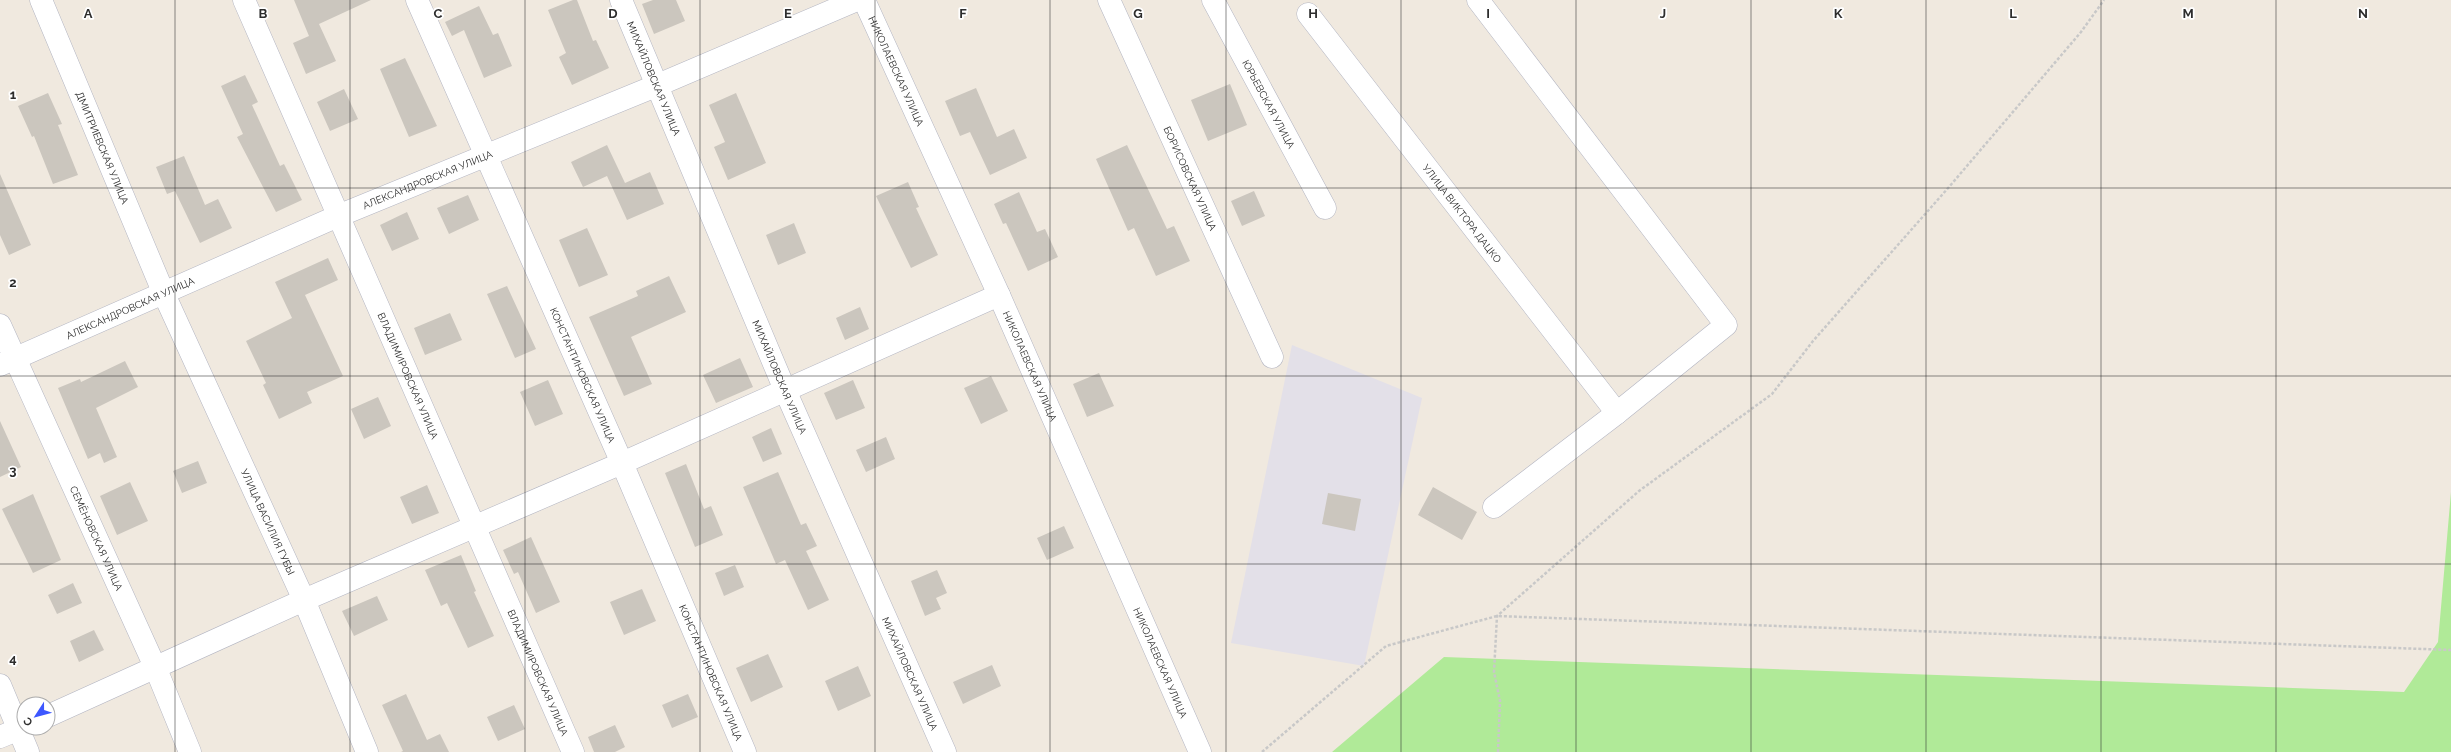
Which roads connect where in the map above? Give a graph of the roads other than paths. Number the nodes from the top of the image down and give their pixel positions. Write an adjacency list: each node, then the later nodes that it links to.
1 (41, 0): 15 (street, ДМИТРИЕВСКАЯ УЛИЦА)
2 (244, 0): 14 (street, ВЛАДИМИРОВСКАЯ УЛИЦА)
3 (417, 0): 12 (street, КОНСТАНТИНОВСКАЯ УЛИЦА)
4 (621, 0): 11 (street, МИХАЙЛОВСКАЯ УЛИЦА)
5 (857, 0): 11 (street, АЛЕКСАНДРОВСКАЯ УЛИЦА)
6 (864, 0): 16 (street, НИКОЛАЕВСКАЯ УЛИЦА)
7 (1109, 0): 18 (street, БОРИСОВСКАЯ УЛИЦА)
8 (1213, 0): 13 (street, ЮРЬЕВСКАЯ УЛИЦА)
9 (1478, 0): 21 (street)
10 (1308, 14): 21 (street, УЛИЦА ВИКТОРА ДАЦКО)
11 (658, 85): 12 (street, АЛЕКСАНДРОВСКАЯ УЛИЦА); 20 (street, МИХАЙЛОВСКАЯ УЛИЦА)
12 (485, 154): 14 (street, АЛЕКСАНДРОВСКАЯ УЛИЦА); 22 (street, КОНСТАНТИНОВСКАЯ УЛИЦА)
13 (1325, 208)
14 (338, 216): 15 (street, АЛЕКСАНДРОВСКАЯ УЛИЦА); 24 (street, ВЛАДИМИРОВСКАЯ УЛИЦА)
15 (164, 294): 19 (street, АЛЕКСАНДРОВСКАЯ УЛИЦА); 25 (street, УЛИЦА ВАСИЛИЯ ГУБЫ)
16 (999, 295): 20 (street); 30 (street, НИКОЛАЕВСКАЯ УЛИЦА)
17 (0, 325): 19 (street, СЕМЁНОВСКАЯ УЛИЦА)
18 (1272, 357)
19 (8, 362): 26 (street, СЕМЁНОВСКАЯ УЛИЦА)
20 (784, 390): 22 (street); 36 (street, МИХАЙЛОВСКАЯ УЛИЦА)
21 (1617, 413): 23 (street)
22 (622, 463): 24 (street); 35 (street, КОНСТАНТИНОВСКАЯ УЛИЦА)
23 (1494, 507)
24 (474, 526): 25 (street); 34 (street, ВЛАДИМИРОВСКАЯ УЛИЦА)
25 (304, 600): 26 (street); 33 (street, УЛИЦА ВАСИЛИЯ ГУБЫ)
26 (156, 669): 28 (street); 32 (street, СЕМЁНОВСКАЯ УЛИЦА)
27 (0, 685): 29 (street)
28 (56, 713)
29 (14, 731): 31 (street)
30 (1196, 743)
31 (28, 752)
32 (190, 752)
33 (367, 752)
34 (573, 752)
35 (745, 752)
36 (945, 752)

